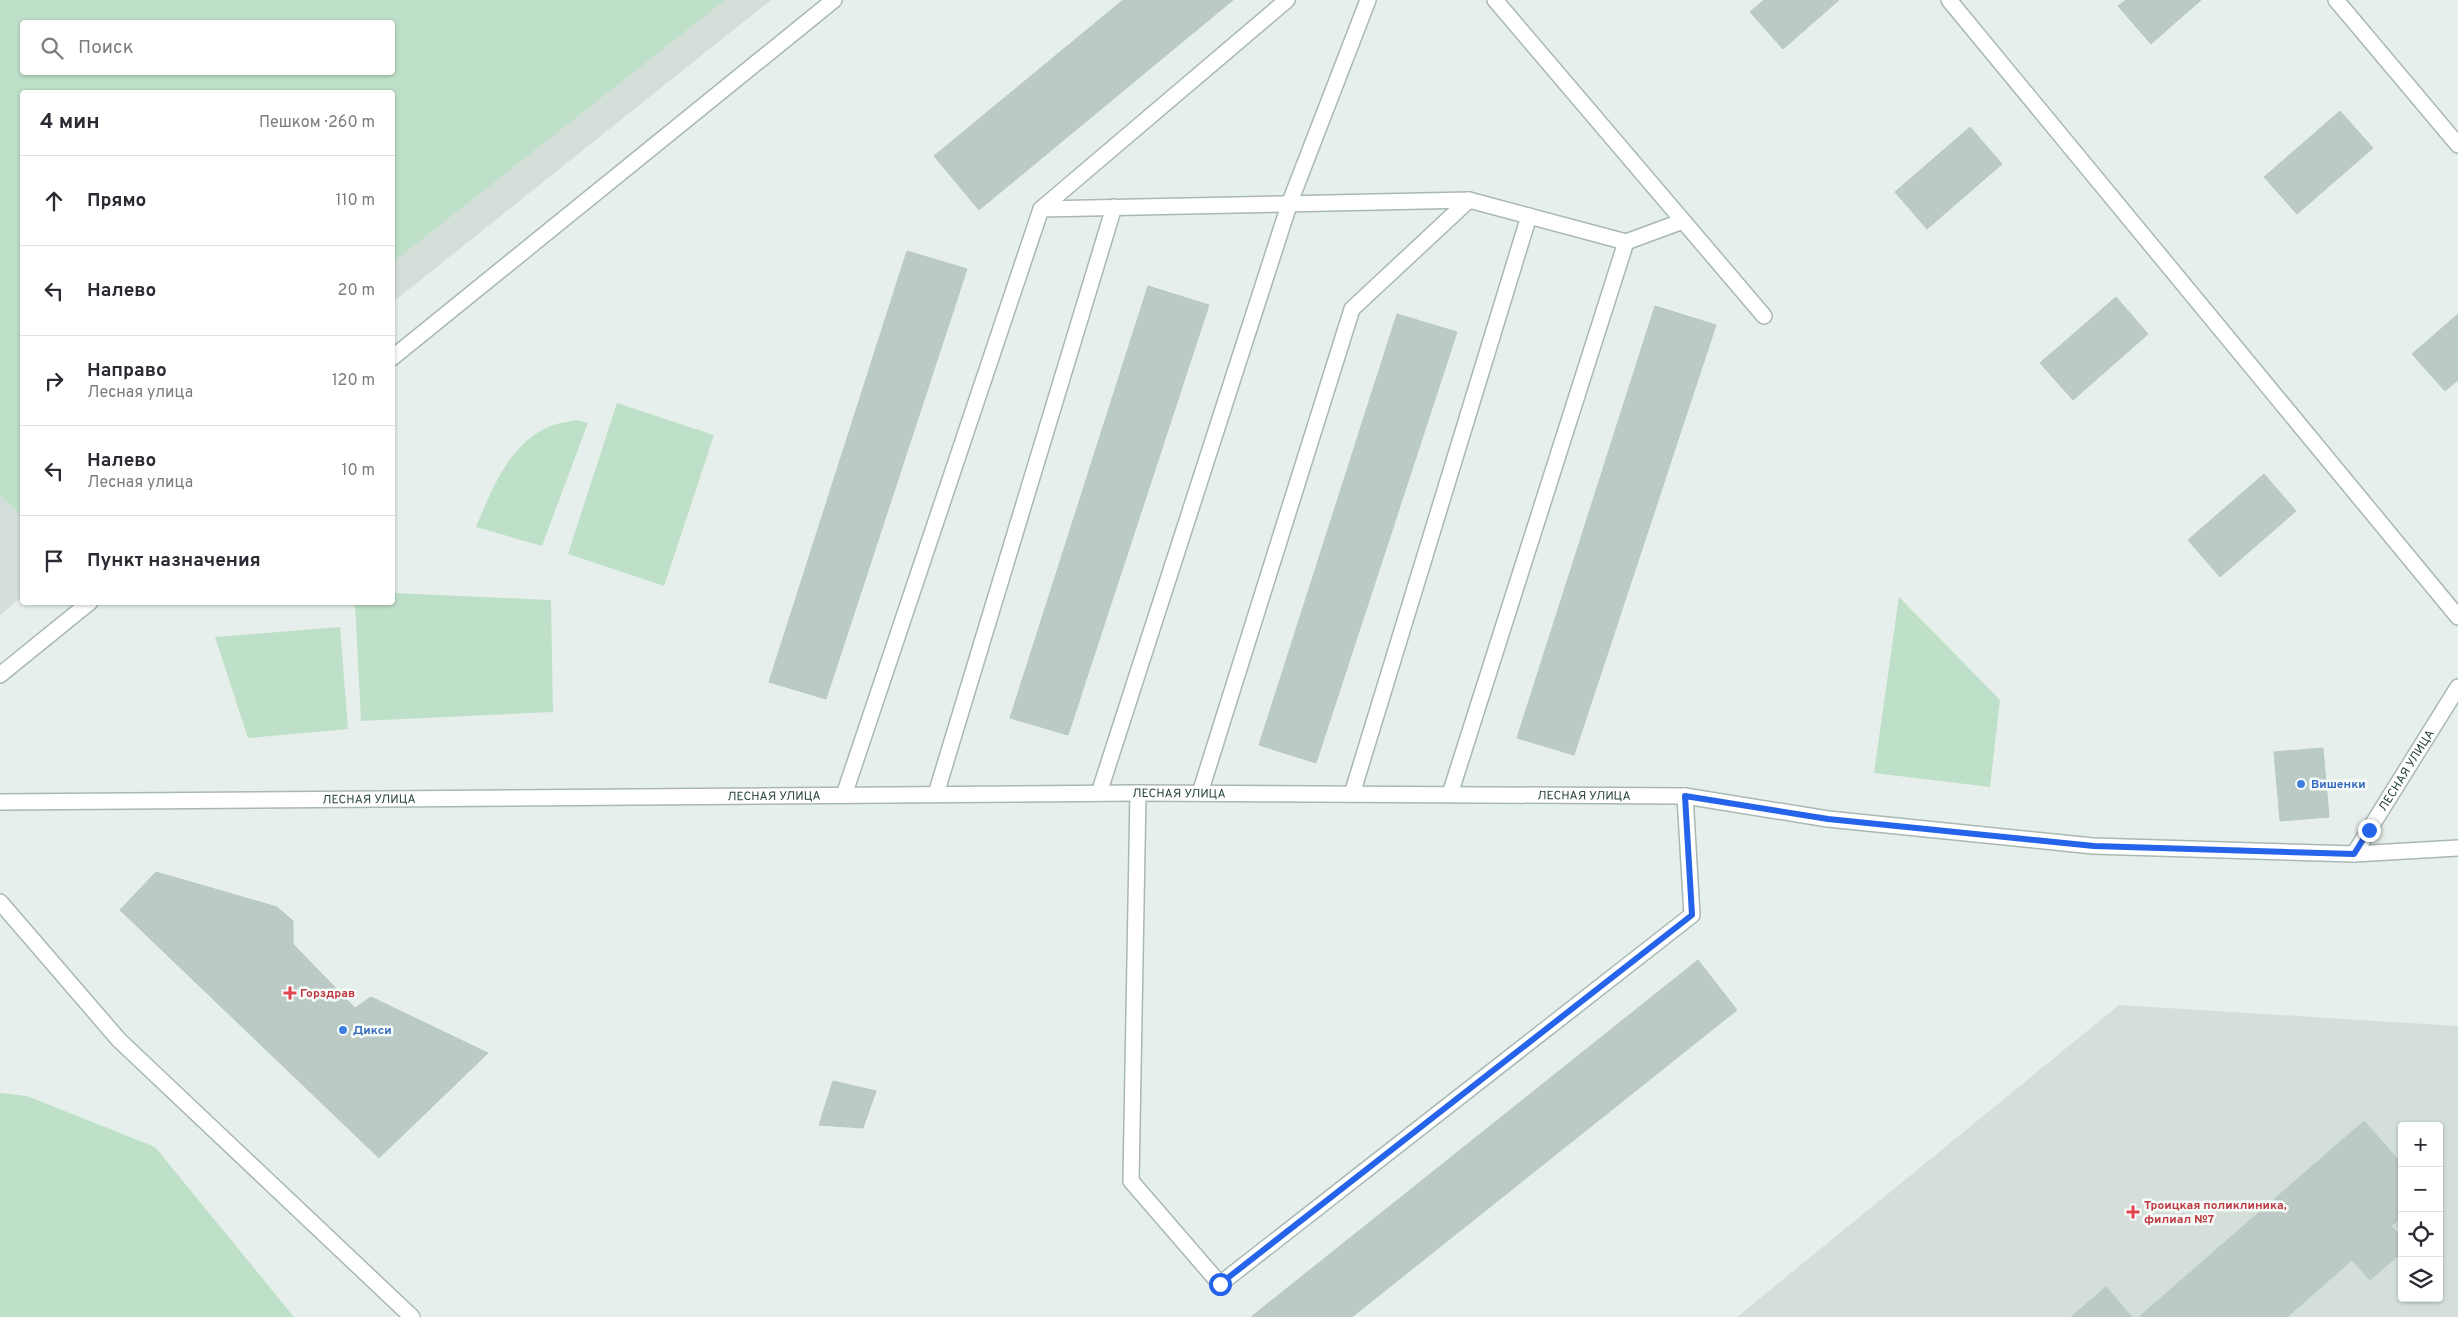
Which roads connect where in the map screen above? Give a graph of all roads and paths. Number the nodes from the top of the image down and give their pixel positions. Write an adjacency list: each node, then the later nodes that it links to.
1 (834, 0): 16 (street)
2 (1287, 0): 11 (street)
3 (1368, 0): 9 (street)
4 (1495, 0): 13 (street)
5 (1949, 0): 18 (street)
6 (2336, 0): 7 (street)
7 (2458, 145)
8 (1469, 200): 9 (street); 12 (street); 23 (street)
9 (1290, 202): 10 (street); 22 (street)
10 (1114, 207): 11 (street); 24 (street)
11 (1041, 209): 27 (street)
12 (1529, 216): 14 (street); 25 (street)
13 (1683, 221): 14 (street); 15 (street)
14 (1626, 242): 26 (street)
15 (1764, 316)
16 (395, 356)
17 (86, 605): 19 (street)
18 (2458, 617)
19 (0, 675)
20 (2458, 687): 31 (street, ЛЕСНАЯ УЛИЦА)
21 (1138, 792): 22 (street, ЛЕСНАЯ УЛИЦА); 23 (street, ЛЕСНАЯ УЛИЦА); 28 (street)
22 (1100, 793): 24 (street, ЛЕСНАЯ УЛИЦА)
23 (1200, 793): 25 (street, ЛЕСНАЯ УЛИЦА)
24 (936, 794): 27 (street, ЛЕСНАЯ УЛИЦА)
25 (1352, 794): 26 (street, ЛЕСНАЯ УЛИЦА)
26 (1450, 794): 28 (street, ЛЕСНАЯ УЛИЦА)
27 (844, 795): 29 (street, ЛЕСНАЯ УЛИЦА)
28 (1685, 796): 31 (street, ЛЕСНАЯ УЛИЦА)
29 (0, 802)
30 (2458, 848): 31 (street, ЛЕСНАЯ УЛИЦА)
31 (2354, 854)
32 (0, 902): 33 (street)
33 (412, 1317)

